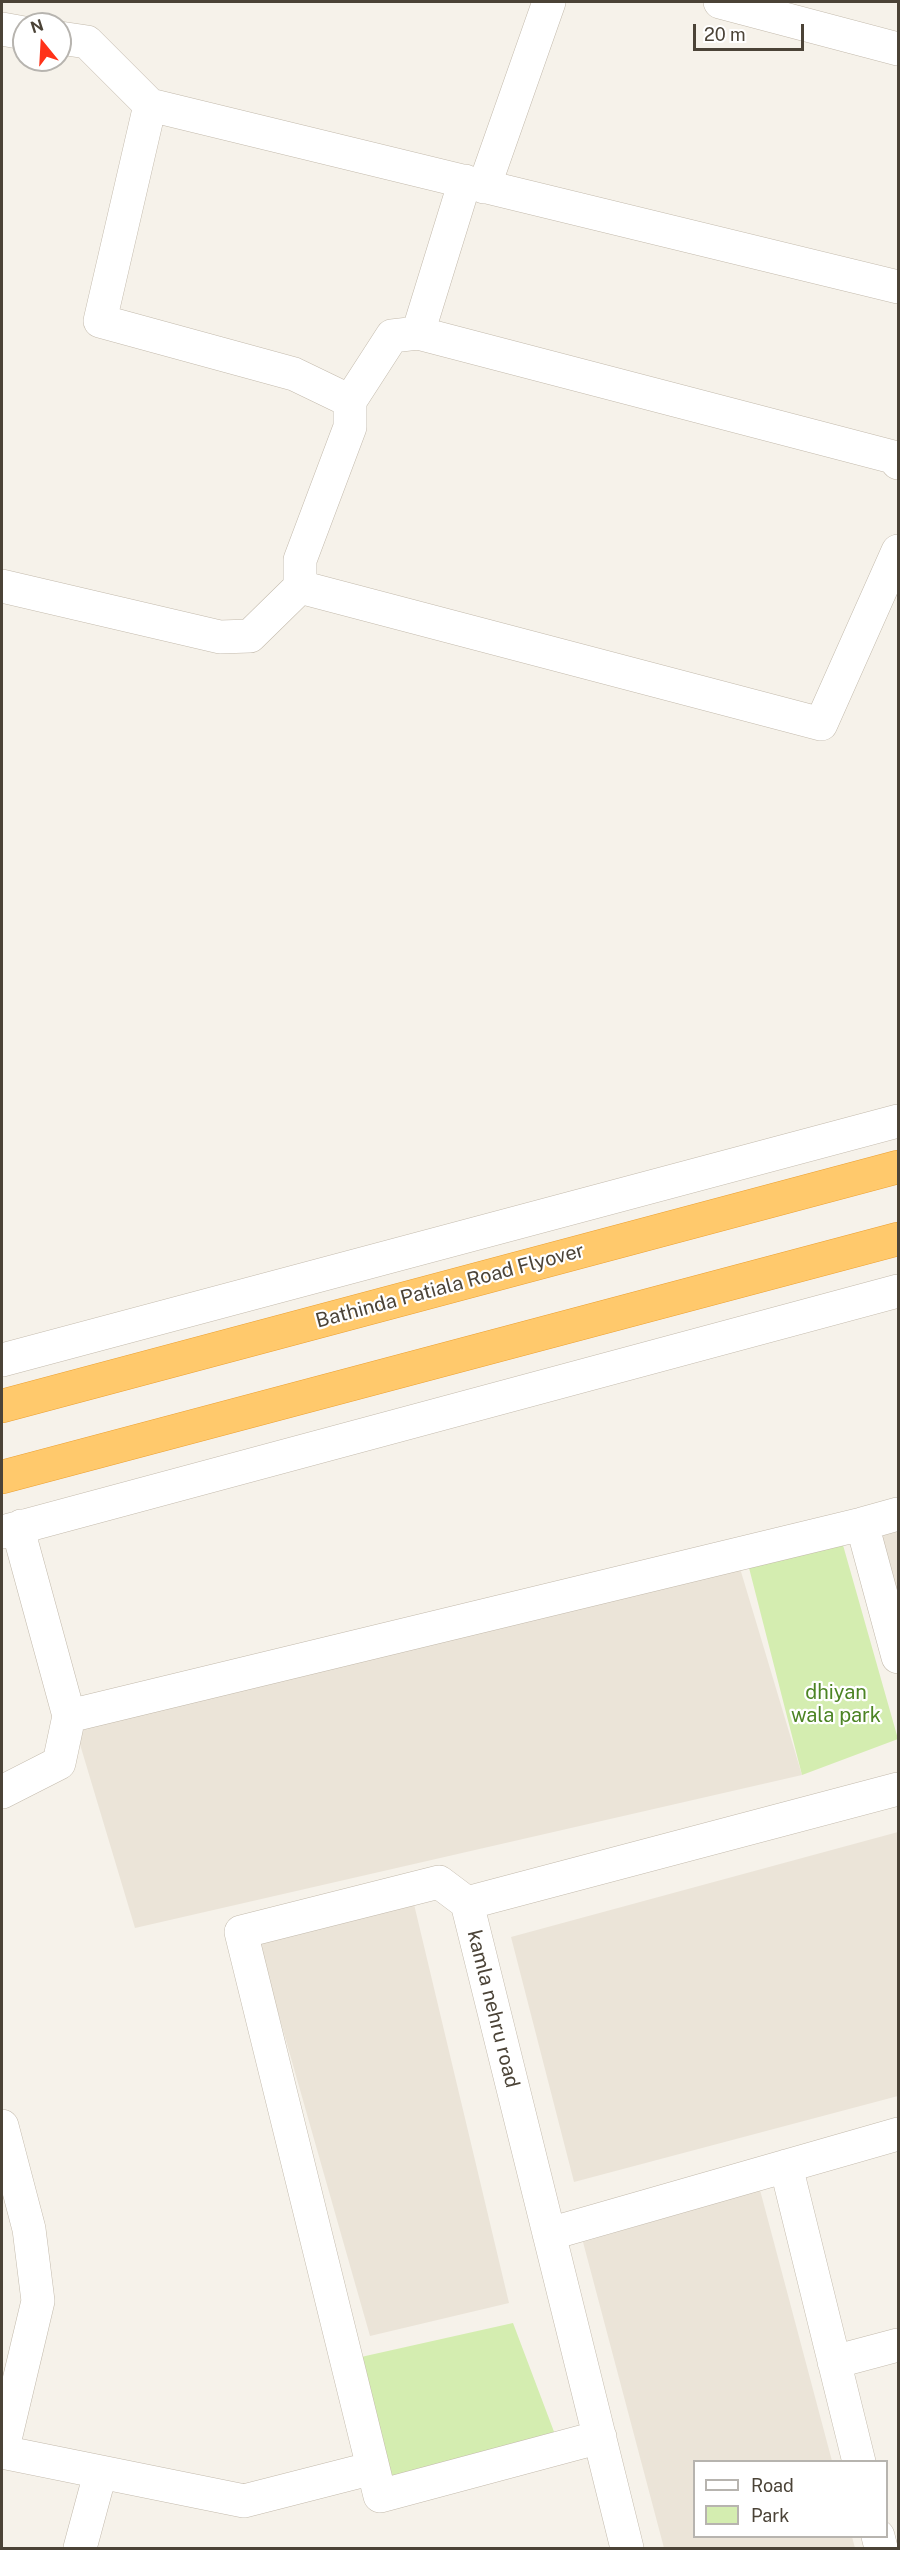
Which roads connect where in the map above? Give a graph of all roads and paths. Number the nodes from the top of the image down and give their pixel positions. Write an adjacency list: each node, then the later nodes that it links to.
1 (549, 2): 6 (street)
2 (720, 2): 4 (street)
3 (72, 40): 5 (street)
4 (898, 49)
5 (150, 105): 6 (street); 9 (street)
6 (475, 184): 7 (street); 8 (street)
7 (898, 286)
8 (418, 333): 9 (street); 10 (street)
9 (350, 401): 13 (street)
10 (898, 463)
11 (898, 551): 13 (street)
12 (2, 586): 13 (street)
13 (300, 587)
14 (898, 1121): 18 (street)
15 (898, 1167): 19 (highway, Bathinda Patiala Road Flyover)
16 (898, 1239): 20 (highway)
17 (898, 1291): 23 (street)
18 (2, 1360)
19 (2, 1406)
20 (2, 1478)
21 (898, 1514): 22 (street)
22 (862, 1524): 24 (street); 25 (street)
23 (11, 1529): 25 (street)
24 (898, 1657)
25 (69, 1716): 27 (street)
26 (898, 1789): 28 (street, kamla nehru road)
27 (2, 1792)
28 (467, 1903): 32 (street, kamla nehru road); 38 (street)
29 (2, 2126): 36 (street)
30 (898, 2134): 31 (street)
31 (786, 2166): 32 (street); 34 (street)
32 (549, 2234): 35 (street, kamla nehru road)
33 (898, 2345): 34 (street)
34 (834, 2362): 37 (street)
35 (600, 2437): 38 (street); 41 (street, kamla nehru road)
36 (2, 2452): 39 (street)
37 (858, 2460)
38 (373, 2468): 39 (street)
39 (100, 2474): 40 (street)
40 (80, 2548)
41 (627, 2548)

